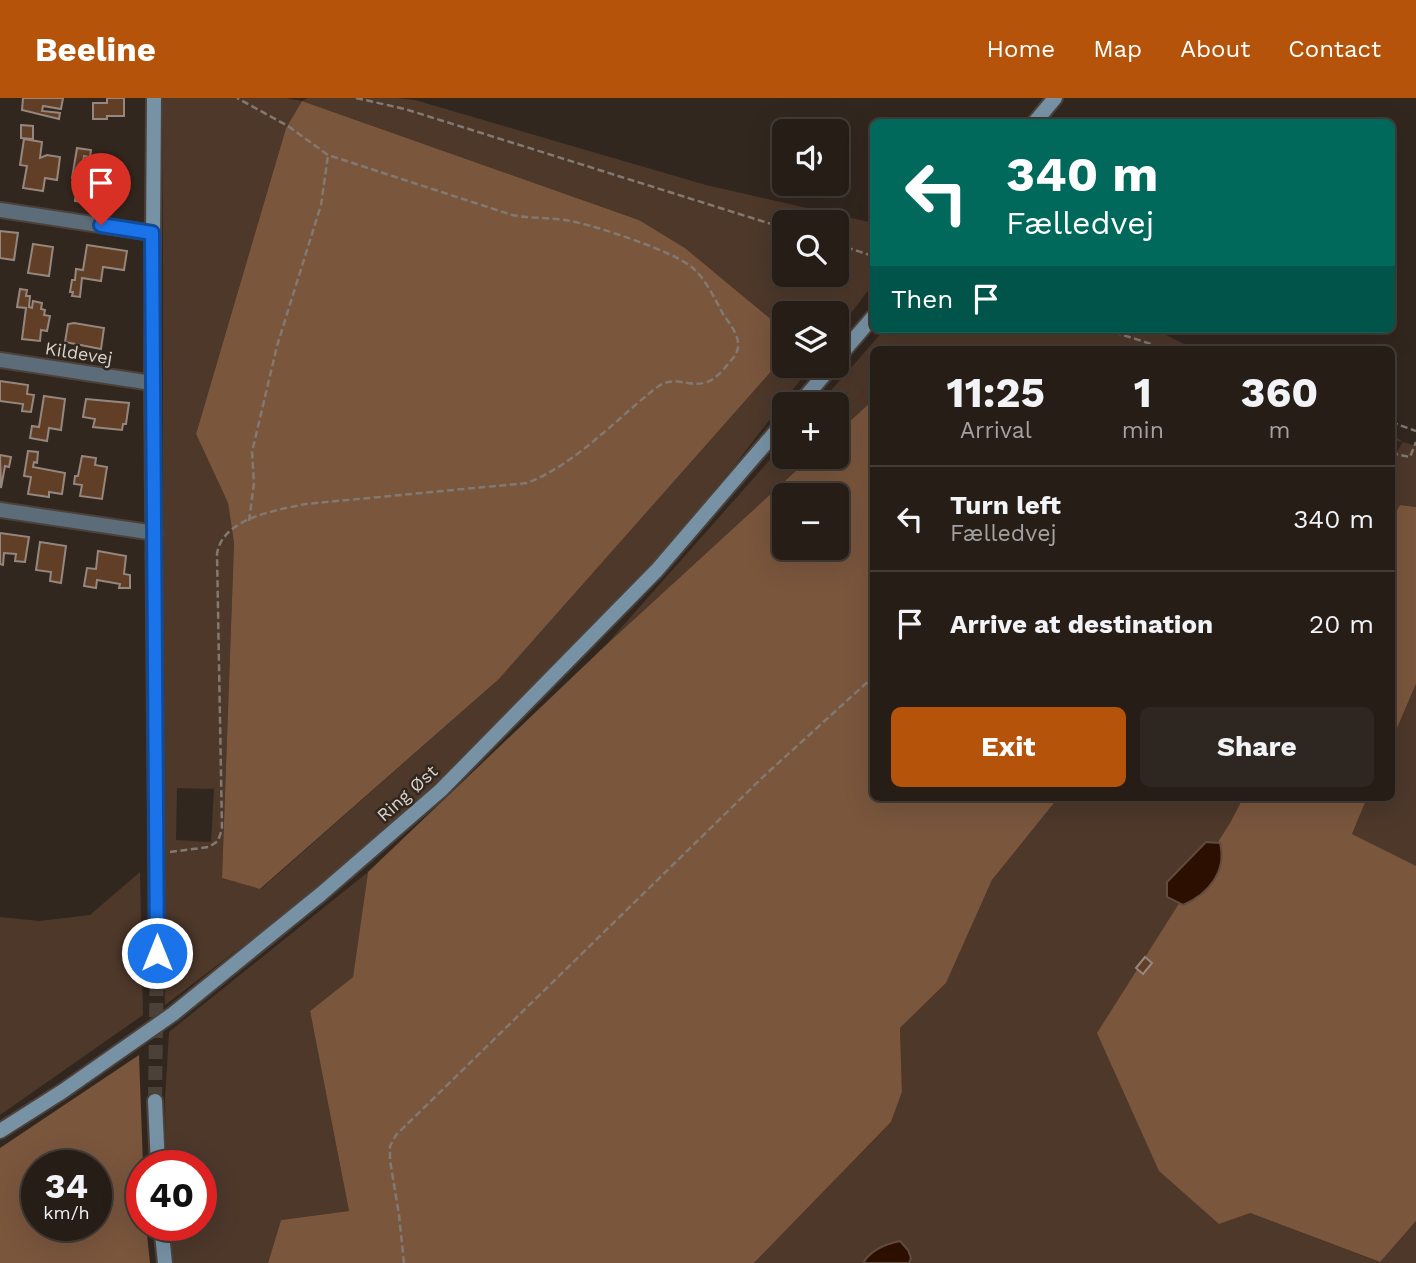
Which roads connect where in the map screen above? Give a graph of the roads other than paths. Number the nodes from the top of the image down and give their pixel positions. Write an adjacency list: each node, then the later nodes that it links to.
1 (154, 98): 5 (main road)
2 (1055, 98): 3 (main road)
3 (1038, 119)
4 (0, 210): 5 (street)
5 (152, 233): 10 (main road)
6 (870, 320): 7 (main road)
7 (849, 345)
8 (0, 360): 10 (street, Kildevej)
9 (822, 378): 11 (main road)
10 (152, 383): 14 (main road)
11 (809, 392)
12 (772, 436): 17 (main road, Ring Øst)
13 (0, 510): 14 (street)
14 (155, 533): 15 (main road)
15 (157, 953)
16 (155, 1101): 18 (main road)
17 (0, 1131)
18 (157, 1150)
19 (162, 1241): 20 (main road)
20 (164, 1263)

